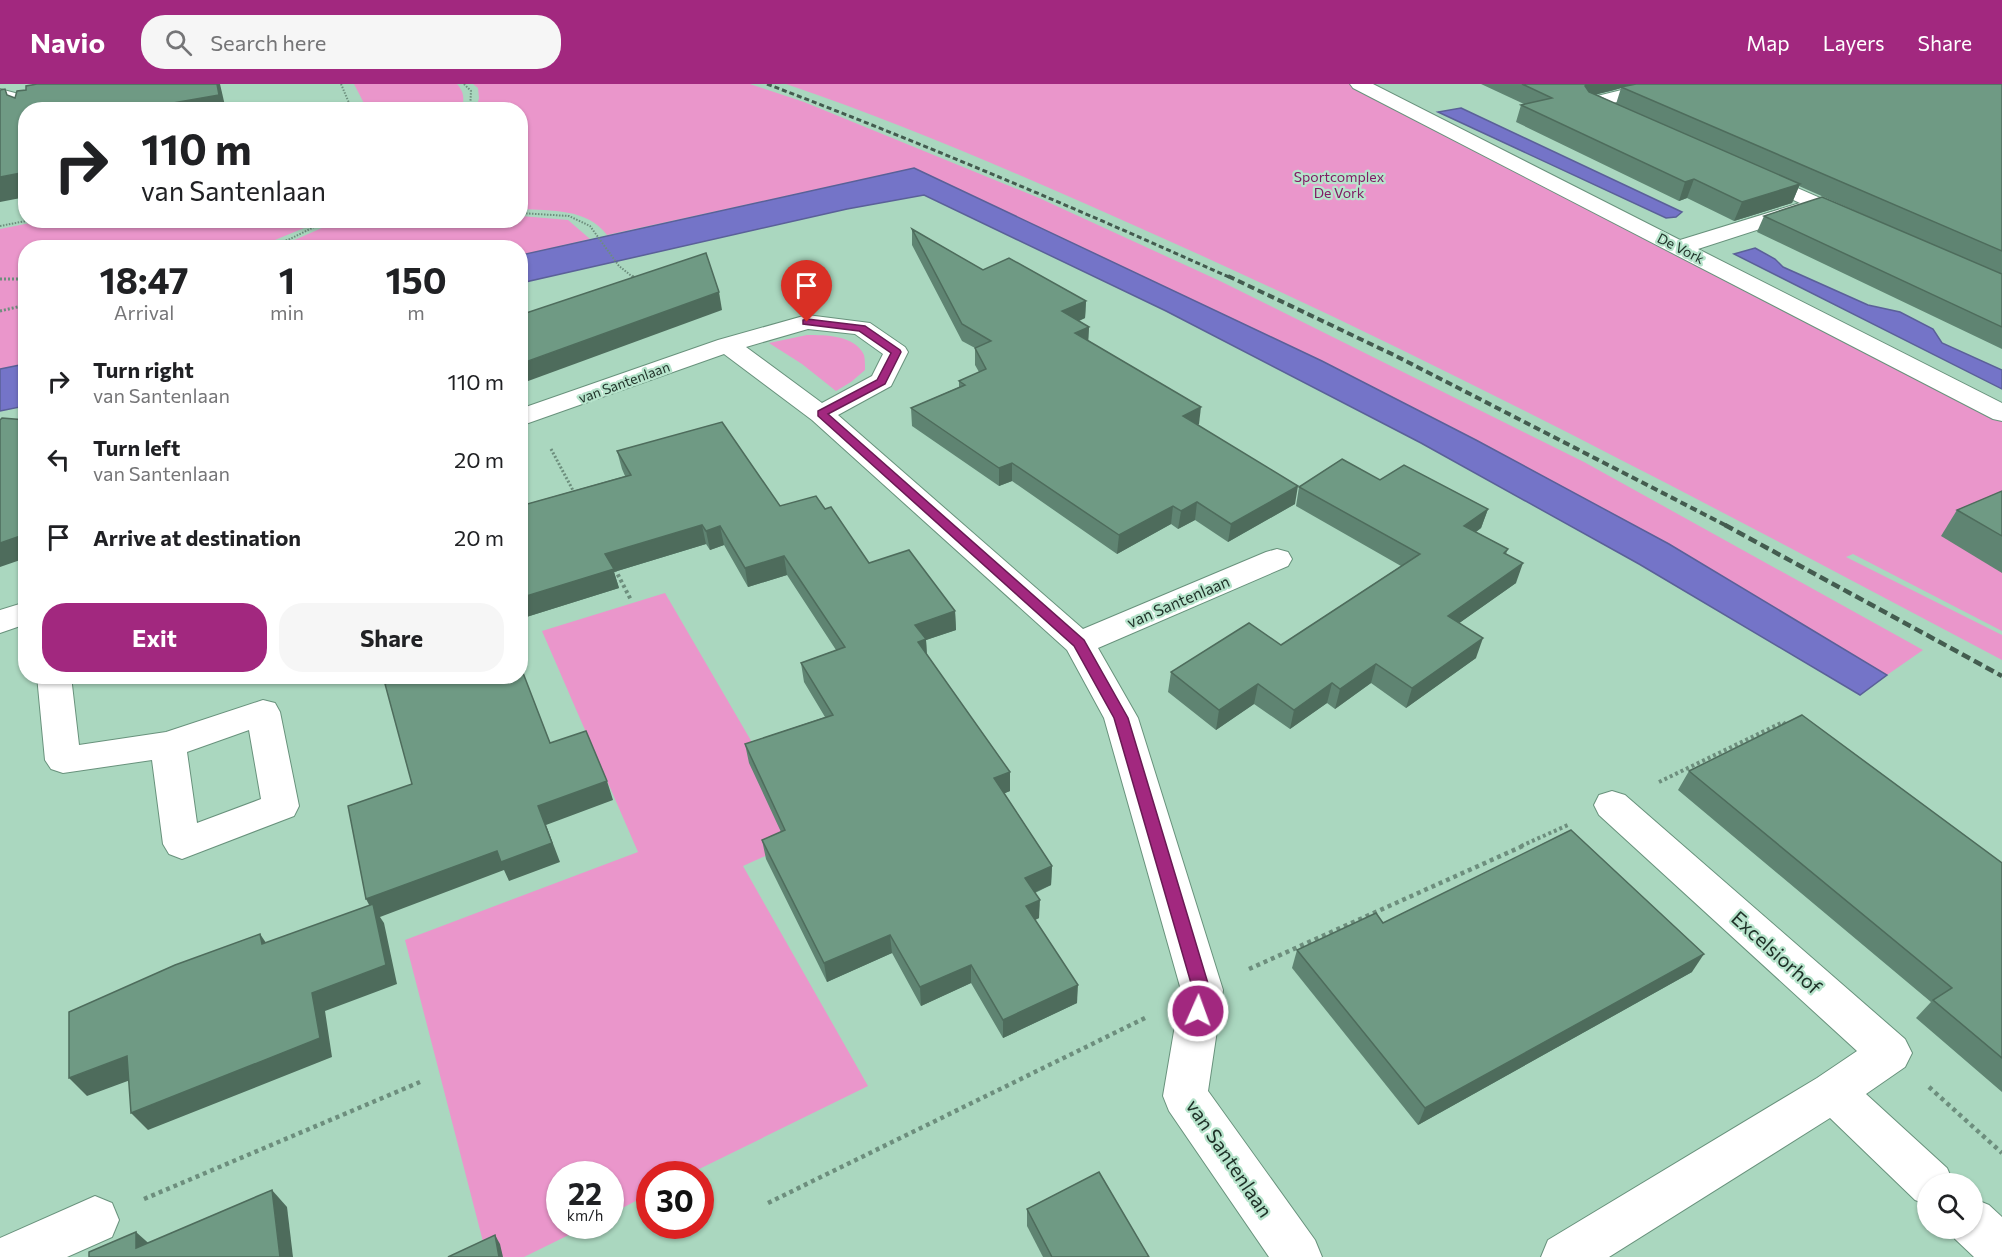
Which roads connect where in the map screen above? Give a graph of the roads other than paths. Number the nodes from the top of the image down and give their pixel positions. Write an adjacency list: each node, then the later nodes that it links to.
1 (1359, 84): 9 (street, De Vork)
2 (1668, 84): 5 (street)
3 (0, 94): 4 (street)
4 (24, 102)
5 (1635, 122)
6 (1742, 170): 7 (street)
7 (1818, 203): 8 (street); 9 (street)
8 (1872, 228)
9 (1680, 248): 12 (street, De Vork)
10 (727, 345): 11 (street, van Santenlaan); 11 (street, van Santenlaan); 13 (street, van Santenlaan)
11 (817, 410): 17 (street, van Santenlaan)
12 (2002, 413)
13 (528, 416)
14 (1277, 559): 17 (street, van Santenlaan)
15 (18, 615): 16 (street)
16 (0, 621)
17 (1079, 643): 27 (street, van Santenlaan)
18 (55, 684): 19 (street)
19 (168, 745)
20 (1612, 805): 21 (street, Excelsiorhof)
21 (1833, 1092): 22 (street); 28 (street)
22 (1919, 1173)
23 (95, 1220): 26 (street)
24 (1983, 1232): 25 (street)
25 (2002, 1250)
26 (12, 1257)
27 (1298, 1257)
28 (1565, 1257)

